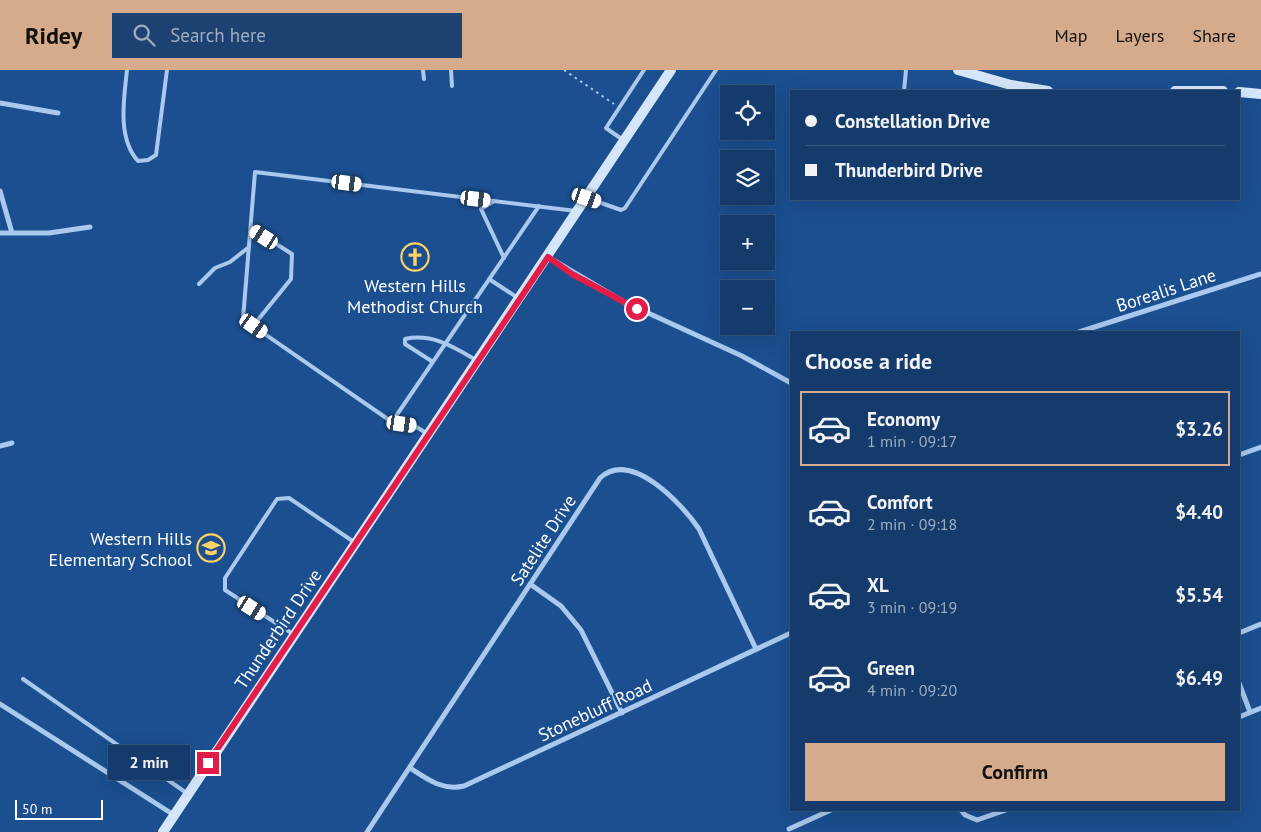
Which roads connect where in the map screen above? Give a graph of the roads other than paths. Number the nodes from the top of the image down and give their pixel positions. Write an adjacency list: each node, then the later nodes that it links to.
1 (127, 70): 2 (lane)
2 (167, 70)
3 (423, 70): 10 (lane)
4 (451, 70): 11 (lane)
5 (644, 70): 18 (lane)
6 (671, 70): 18 (street, Thunderbird Drive)
7 (716, 70): 20 (lane)
8 (906, 70): 12 (lane)
9 (961, 70): 13 (street)
10 (424, 79)
11 (452, 86)
12 (904, 90)
13 (1042, 90)
14 (1240, 92): 15 (street)
15 (1261, 94)
16 (0, 103): 17 (street)
17 (58, 113)
18 (625, 141): 20 (street, Thunderbird Drive)
19 (0, 191): 27 (street)
20 (587, 198): 23 (street, Thunderbird Drive)
21 (494, 201): 22 (lane); 25 (lane); 30 (lane)
22 (539, 206): 23 (lane); 30 (lane)
23 (578, 211): 29 (street, Thunderbird Drive)
24 (90, 226): 27 (street)
25 (251, 228): 28 (lane); 35 (lane)
26 (0, 233): 27 (street)
27 (12, 233)
28 (249, 247): 33 (lane); 35 (lane)
29 (548, 257): 34 (street, Thunderbird Drive); 40 (street)
30 (504, 258): 32 (lane)
31 (1261, 274): 36 (street, Borealis Lane)
32 (489, 279): 34 (lane); 37 (lane)
33 (199, 284)
34 (520, 299): 38 (street, Thunderbird Drive)
35 (254, 326): 41 (lane)
36 (1082, 331)
37 (446, 343): 38 (lane); 39 (lane); 39 (lane)
38 (478, 361): 42 (street, Thunderbird Drive)
39 (432, 362): 41 (lane)
40 (790, 382)
41 (392, 422): 42 (lane)
42 (430, 435): 47 (street, Thunderbird Drive)
43 (12, 443): 44 (street)
44 (0, 446)
45 (1261, 447): 46 (street)
46 (1240, 455)
47 (356, 543): 52 (street, Thunderbird Drive); 52 (lane)
48 (530, 584): 53 (street, Satelite Drive); 58 (street); 61 (street, Satelite Drive)
49 (1261, 624): 51 (street)
50 (790, 633): 53 (street, Stonebluff Road)
51 (1240, 633)
52 (294, 635): 62 (street, Thunderbird Drive)
53 (756, 649): 58 (street, Stonebluff Road)
54 (23, 679): 62 (lane)
55 (1240, 685): 59 (street)
56 (0, 704): 66 (street)
57 (1261, 708): 59 (street)
58 (622, 712): 61 (street, Stonebluff Road)
59 (1250, 712): 60 (street)
60 (1240, 717)
61 (410, 768): 69 (street, Satelite Drive)
62 (188, 794): 66 (street, Thunderbird Drive)
63 (829, 811): 67 (street)
64 (962, 811): 65 (street)
65 (1003, 811)
66 (174, 815): 68 (street, Thunderbird Drive)
67 (789, 830)
68 (164, 832)
69 (367, 832)

